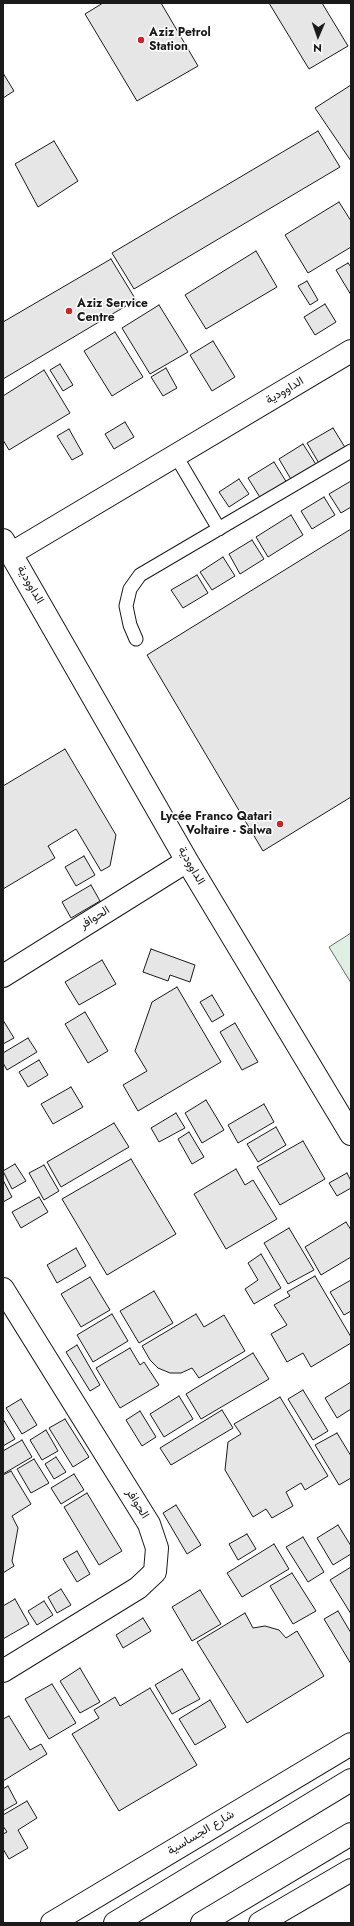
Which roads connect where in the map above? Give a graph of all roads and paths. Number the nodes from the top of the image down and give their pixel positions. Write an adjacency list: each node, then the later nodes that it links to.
1 (349, 358): 3 (street, الداوودية)
2 (351, 451): 4 (lane)
3 (176, 456): 4 (lane); 5 (street, الداوودية)
4 (218, 529): 6 (lane)
5 (8, 546): 7 (street, الداوودية)
6 (136, 639)
7 (187, 860): 8 (street, الحوافر); 9 (street, الداوودية)
8 (3, 976)
9 (351, 1134)
10 (3, 1289): 11 (street, الحوافر)
11 (3, 1671)
12 (351, 1744): 18 (street, شارع الجساسية)
13 (351, 1780): 19 (street)
14 (351, 1834): 15 (street)
15 (327, 1848): 16 (street); 20 (street)
16 (351, 1848)
17 (351, 1870): 21 (street)
18 (52, 1923)
19 (115, 1923)
20 (202, 1923)
21 (260, 1923)

